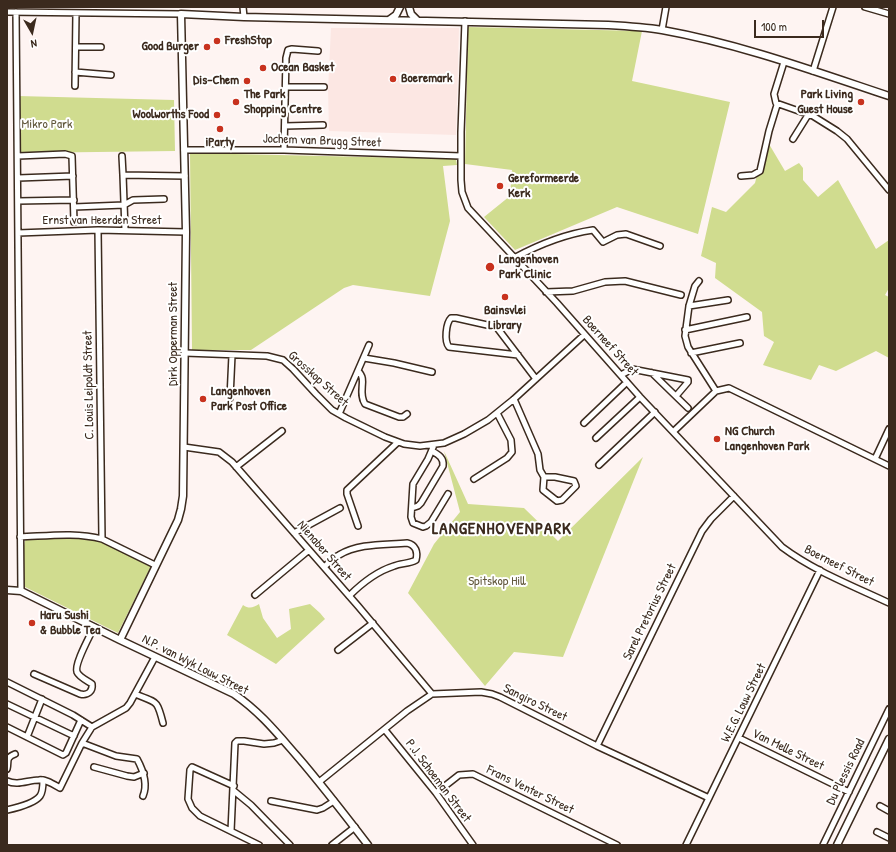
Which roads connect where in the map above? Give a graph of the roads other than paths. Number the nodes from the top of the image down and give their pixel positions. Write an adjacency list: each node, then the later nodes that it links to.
1 (243, 7): 12 (street)
2 (400, 7): 13 (street); 14 (street)
3 (408, 7): 15 (street); 16 (street)
4 (666, 7): 18 (street)
5 (833, 7): 23 (street)
6 (865, 7): 11 (street)
7 (7, 12): 8 (street)
8 (16, 12): 9 (street); 37 (street)
9 (76, 13): 10 (street); 19 (street)
10 (181, 14): 12 (street); 35 (street, Dirk Opperman Street)
11 (889, 14)
12 (244, 17): 13 (street)
13 (389, 20): 14 (street)
14 (399, 20): 16 (street)
15 (417, 20): 16 (street); 17 (street)
16 (407, 21)
17 (465, 21): 18 (street); 39 (street, Boerneef Street)
18 (662, 30): 22 (street)
19 (76, 47): 20 (street); 24 (street)
20 (101, 47)
21 (318, 51): 27 (street)
22 (784, 62): 23 (street); 30 (street)
23 (813, 71): 29 (street)
24 (75, 72): 25 (street); 26 (street)
25 (111, 75)
26 (75, 86)
27 (286, 87): 28 (street); 33 (street)
28 (324, 87)
29 (889, 96)
30 (777, 104): 31 (street); 43 (street)
31 (808, 115): 34 (street); 45 (street)
32 (323, 125): 33 (street)
33 (285, 126): 36 (street)
34 (793, 140)
35 (184, 150): 36 (street, Jochem van Brugg Street); 42 (street, Dirk Opperman Street)
36 (284, 150): 39 (street, Jochem van Brugg Street)
37 (18, 156): 41 (street); 44 (street)
38 (122, 156): 40 (street)
39 (460, 156): 57 (street, Boerneef Street)
40 (123, 175): 42 (street); 49 (street)
41 (73, 176): 44 (street); 47 (street)
42 (185, 176): 54 (street, Dirk Opperman Street)
43 (741, 176)
44 (18, 178): 48 (street)
45 (889, 190)
46 (164, 199): 49 (street)
47 (74, 200): 48 (street); 50 (street)
48 (18, 201): 55 (street)
49 (124, 205): 50 (street); 53 (street)
50 (74, 207): 51 (street)
51 (74, 222)
52 (98, 230): 53 (street, Ernst van Heerden Street); 55 (street, Ernst van Heerden Street); 111 (street, C. Louis Leipoldt Street)
53 (125, 230): 54 (street, Ernst van Heerden Street)
54 (186, 232): 68 (street, Dirk Opperman Street)
55 (18, 233): 110 (street)
56 (660, 246): 57 (street)
57 (514, 258): 59 (street, Boerneef Street)
58 (699, 282): 62 (street)
59 (546, 292): 60 (street); 65 (street, Boerneef Street)
60 (681, 295)
61 (728, 300): 62 (street)
62 (689, 306): 64 (street)
63 (747, 317): 64 (street)
64 (685, 330): 69 (street)
65 (584, 334): 76 (street, Boerneef Street); 77 (street, Grosskop Street)
66 (740, 342): 69 (street)
67 (369, 345): 72 (street)
68 (185, 353): 70 (street, Grosskop Street); 96 (street, Dirk Opperman Street)
69 (691, 353): 79 (street)
70 (232, 354): 82 (street); 87 (street, Grosskop Street)
71 (518, 355): 71 (street); 77 (street)
72 (364, 358): 73 (street); 74 (street)
73 (358, 371): 87 (street); 88 (street)
74 (432, 372)
75 (652, 373): 76 (street); 80 (street); 80 (street)
76 (621, 375): 78 (street, Boerneef Street)
77 (536, 379): 83 (street, Grosskop Street)
78 (627, 382): 81 (street, Boerneef Street); 89 (street)
79 (716, 391): 92 (street); 98 (street)
80 (676, 396): 84 (street)
81 (640, 397): 85 (street, Boerneef Street); 93 (street)
82 (230, 398)
83 (514, 399): 86 (street, Grosskop Street); 102 (street)
84 (688, 408)
85 (655, 412): 92 (street, Boerneef Street); 99 (street)
86 (497, 413): 95 (street, Grosskop Street); 103 (street)
87 (339, 414): 94 (street, Grosskop Street)
88 (407, 414)
89 (584, 423)
90 (889, 429): 98 (street)
91 (282, 431): 101 (street)
92 (674, 431): 105 (street, Boerneef Street)
93 (596, 438)
94 (398, 442): 95 (street, Grosskop Street); 108 (street)
95 (434, 445): 97 (street)
96 (184, 447): 101 (street, Nienaber Street); 113 (street, Dirk Opperman Street)
97 (432, 451): 107 (street); 107 (street)
98 (875, 459): 100 (street)
99 (599, 465)
100 (889, 466)
101 (236, 467): 109 (street, Nienaber Street)
102 (544, 477): 102 (street)
103 (474, 479)
104 (448, 494): 107 (street)
105 (734, 496): 115 (street, Boerneef Street); 145 (street, Sarel Pretorius Street)
106 (340, 508): 109 (street)
107 (412, 508)
108 (358, 526)
109 (294, 533): 112 (street, Nienaber Street)
110 (20, 537): 111 (street); 117 (street)
111 (102, 539): 113 (street)
112 (309, 550): 114 (street, Nienaber Street); 118 (street)
113 (155, 565): 123 (street, Dirk Opperman Street)
114 (324, 567): 119 (street, Nienaber Street); 119 (street)
115 (820, 570): 120 (street, Boerneef Street); 141 (street, W.E.G. Louw Street)
116 (7, 590): 117 (street, N.P. van Wyk Louw Street)
117 (22, 591): 122 (street, N.P. van Wyk Louw Street)
118 (255, 595)
119 (349, 596): 121 (street, Nienaber Street)
120 (889, 603)
121 (373, 623): 124 (street); 129 (street, Nienaber Street)
122 (94, 628): 123 (street, N.P. van Wyk Louw Street); 126 (street)
123 (120, 640): 125 (street, N.P. van Wyk Louw Street)
124 (338, 650)
125 (155, 657): 128 (street); 143 (street, N.P. van Wyk Louw Street)
126 (34, 674)
127 (7, 682): 130 (street)
128 (135, 694): 135 (street); 137 (street)
129 (432, 694): 138 (street); 145 (street, Sangiro Street)
130 (42, 699): 133 (street); 134 (street)
131 (7, 704): 133 (street)
132 (889, 710): 154 (street, Du Plessis Road)
133 (34, 717): 139 (street); 140 (street)
134 (81, 720): 137 (street); 139 (street)
135 (163, 723)
136 (7, 727): 140 (street)
137 (92, 727): 144 (street)
138 (385, 730): 152 (street); 155 (street, P.J. Schoeman Street)
139 (74, 736): 140 (street)
140 (27, 737)
141 (739, 738): 154 (street, Van Melle Street); 157 (street, W.E.G. Louw Street)
142 (889, 739): 175 (street, Du Plessis Road)
143 (283, 740): 152 (street, N.P. van Wyk Louw Street); 153 (street)
144 (82, 743): 149 (street); 150 (street)
145 (597, 746): 157 (street, Sangiro Street)
146 (15, 754): 148 (street)
147 (94, 767): 149 (street)
148 (7, 769)
149 (144, 773): 156 (street)
150 (43, 780): 151 (street); 161 (street)
151 (7, 781)
152 (319, 782): 159 (street, N.P. van Wyk Louw Street)
153 (234, 789): 164 (street); 164 (street); 168 (street)
154 (849, 792): 174 (street, Du Plessis Road)
155 (436, 793): 171 (street, P.J. Schoeman Street); 172 (street, Frans Venter Street)
156 (143, 796)
157 (709, 798): 173 (street, W.E.G. Louw Street)
158 (271, 801): 159 (street)
159 (334, 801): 163 (street, N.P. van Wyk Louw Street)
160 (880, 806): 162 (street)
161 (7, 810)
162 (889, 810)
163 (355, 827): 169 (street); 170 (street, N.P. van Wyk Louw Street)
164 (231, 831): 167 (street)
165 (877, 832): 166 (street)
166 (889, 838)
167 (259, 845)
168 (290, 845)
169 (332, 845)
170 (368, 845)
171 (473, 845)
172 (617, 845)
173 (686, 845)
174 (823, 845)
175 (837, 845)

